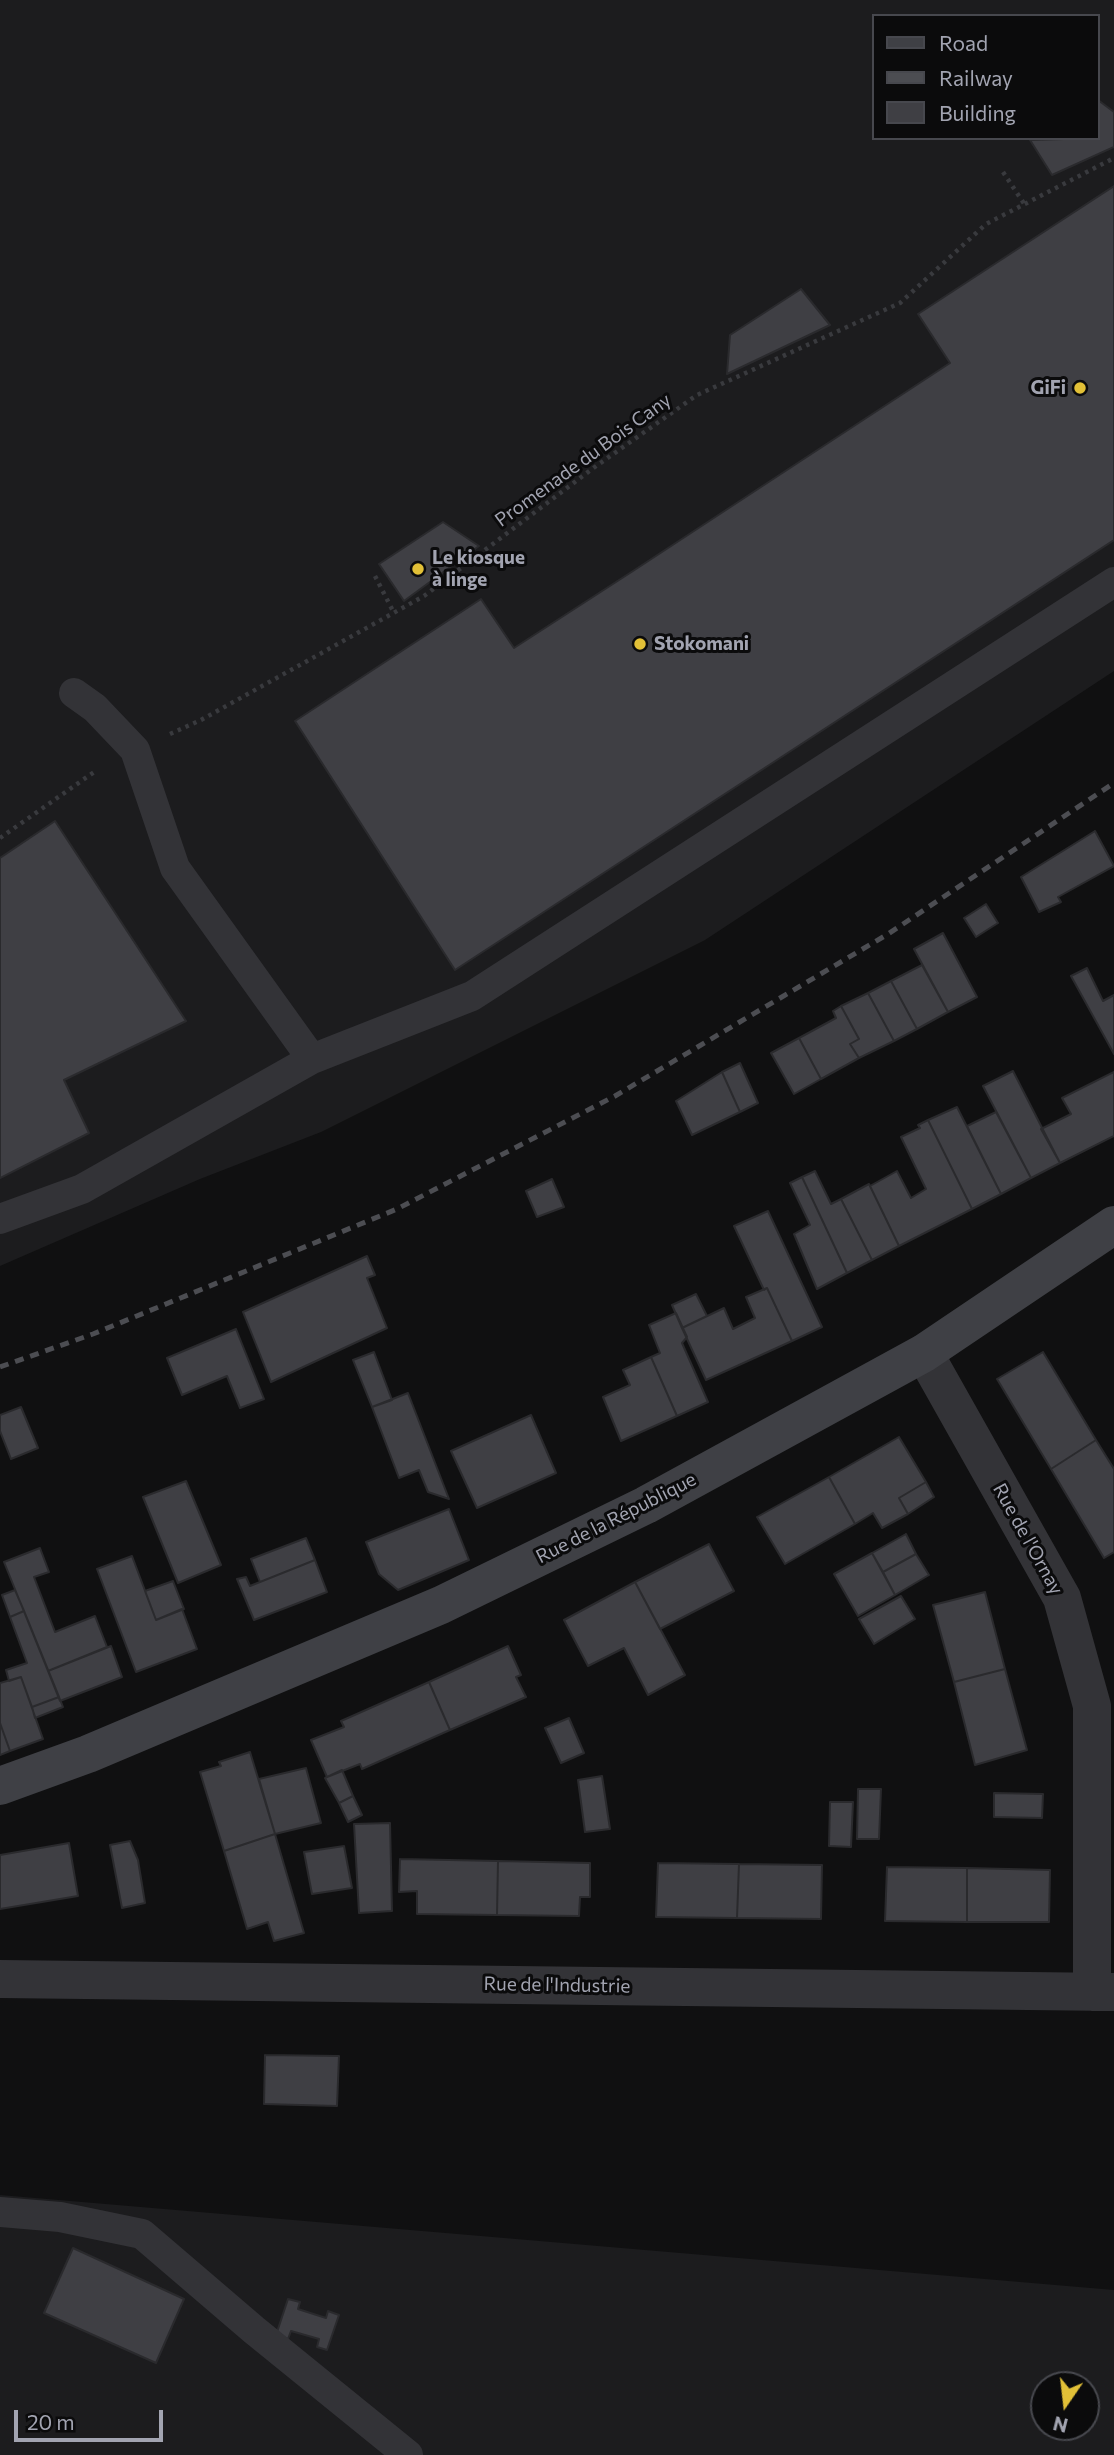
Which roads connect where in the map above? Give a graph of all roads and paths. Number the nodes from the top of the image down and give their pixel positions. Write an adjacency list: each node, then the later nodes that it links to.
1 (1114, 158): 3 (path, Promenade du Bois Cany)
2 (1003, 172): 3 (path)
3 (1025, 205): 6 (path, Promenade du Bois Cany)
4 (375, 576): 6 (path)
5 (1114, 582): 10 (lane)
6 (394, 613): 8 (path, Promenade du Bois Cany)
7 (74, 693): 8 (lane)
8 (135, 750): 9 (path, Promenade du Bois Cany); 10 (lane)
9 (0, 838)
10 (312, 1059): 11 (lane)
11 (0, 1219)
12 (1114, 1225): 13 (street, Rue de la République)
13 (924, 1353): 14 (street, Rue de la République); 16 (street, Rue de l'Ornay)
14 (0, 1786)
15 (0, 1979): 16 (street, Rue de l'Industrie)
16 (1103, 1992)
17 (0, 2212): 18 (lane)
18 (408, 2455)

